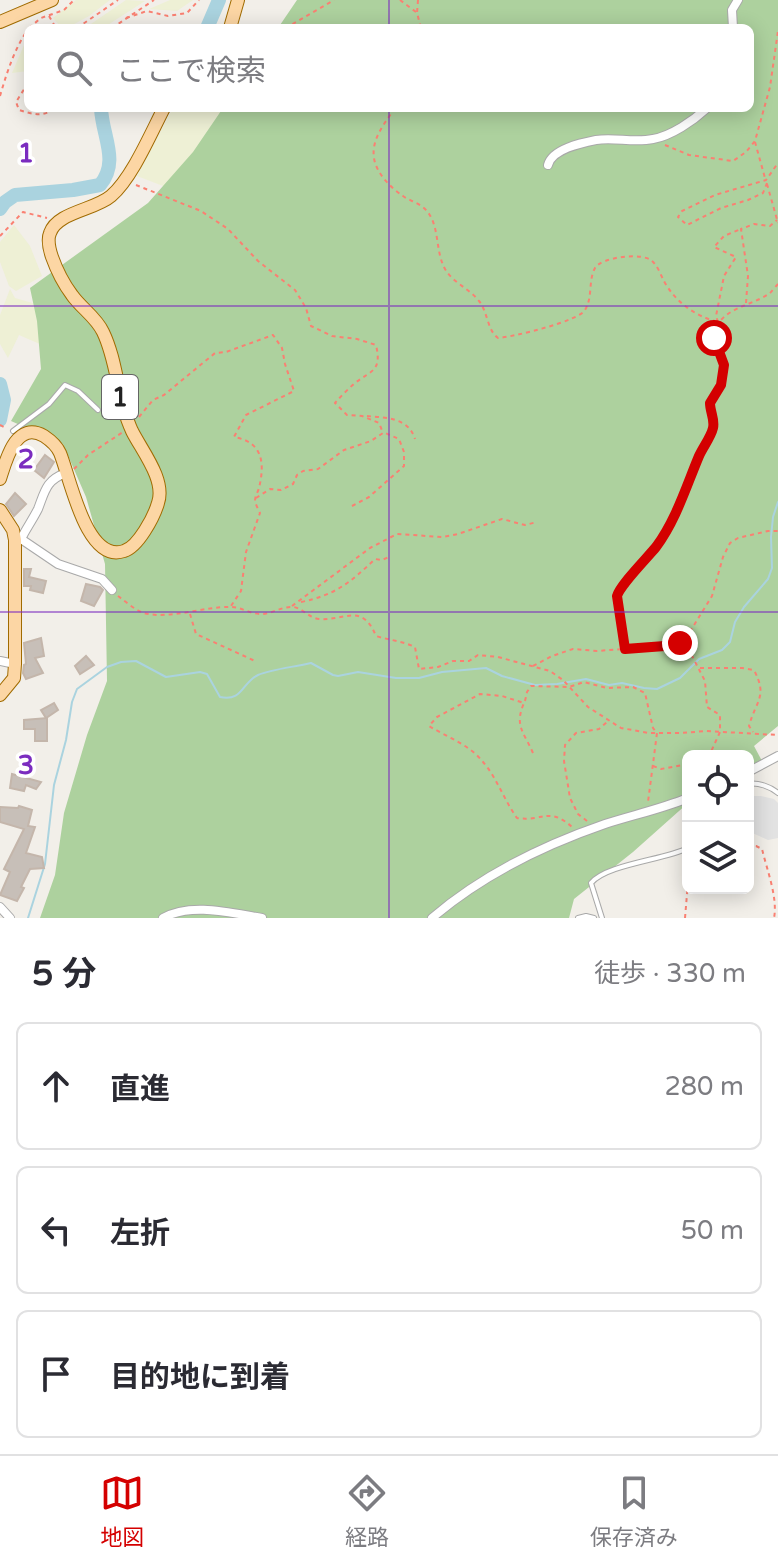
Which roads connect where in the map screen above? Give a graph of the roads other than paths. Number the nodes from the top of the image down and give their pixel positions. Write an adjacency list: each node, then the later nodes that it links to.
1 (52, 0): 4 (main road)
2 (238, 0): 5 (main road)
3 (738, 0): 6 (street)
4 (0, 22)
5 (231, 24)
6 (733, 24)
7 (162, 112): 12 (main road, 1)
8 (701, 112): 9 (street)
9 (548, 165)
10 (98, 410): 11 (lane)
11 (13, 431)
12 (66, 473): 13 (main road, 1); 15 (street)
13 (0, 479)
14 (0, 510): 15 (main road)
15 (18, 540): 16 (street); 18 (main road)
16 (112, 590)
17 (0, 661): 18 (street)
18 (15, 664): 19 (main road)
19 (0, 695)
20 (778, 756): 21 (street)
21 (754, 769)
22 (754, 783): 23 (lane)
23 (778, 793)
24 (682, 800): 30 (street)
25 (682, 851): 33 (lane)
26 (0, 907): 27 (street)
27 (10, 918)
28 (163, 918): 29 (street)
29 (262, 918)
30 (432, 918)
31 (578, 918): 32 (lane)
32 (594, 918)
33 (602, 918)

